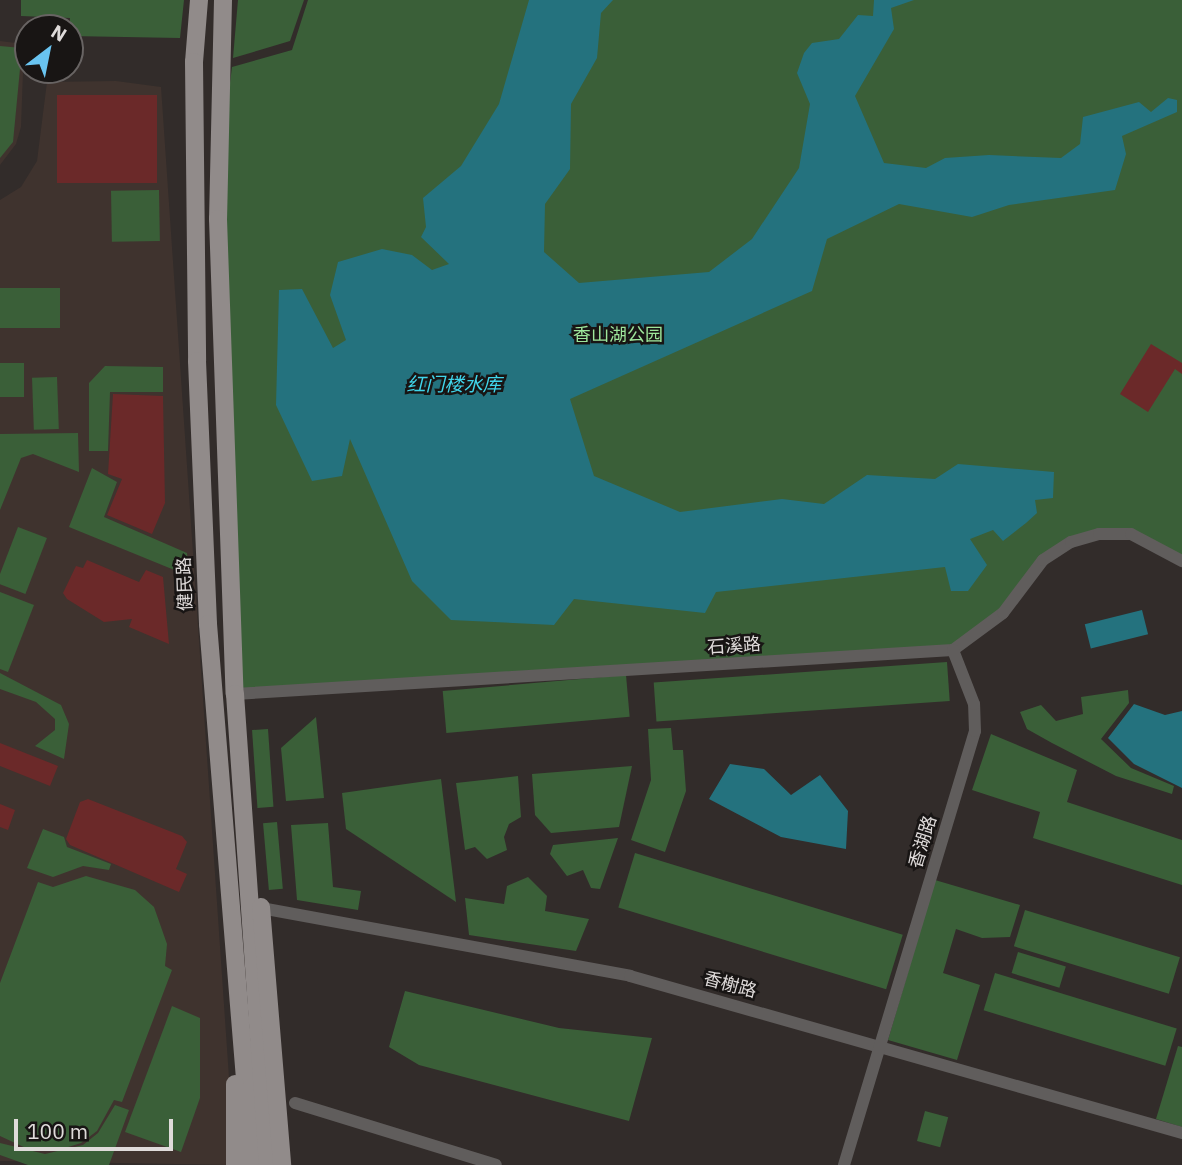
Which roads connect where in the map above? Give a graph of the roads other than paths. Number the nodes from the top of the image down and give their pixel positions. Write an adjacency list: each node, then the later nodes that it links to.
1 (199, 0): 6 (main road, 健民路)
2 (223, 0): 5 (main road, 健民路)
3 (1182, 561): 4 (street)
4 (953, 650): 5 (street, 石溪路); 8 (street, 香湖路)
5 (235, 694): 6 (main road, 健民路)
6 (238, 860): 7 (main road); 11 (main road); 12 (main road, 健民路); 13 (main road, 健民路)
7 (261, 908): 8 (street, 香榭路); 14 (main road)
8 (880, 1045): 10 (street, 香榭路); 16 (street, 香湖路)
9 (295, 1102): 15 (street)
10 (1182, 1133)
11 (235, 1165)
12 (252, 1165)
13 (268, 1165)
14 (282, 1165)
15 (496, 1165)
16 (844, 1165)

